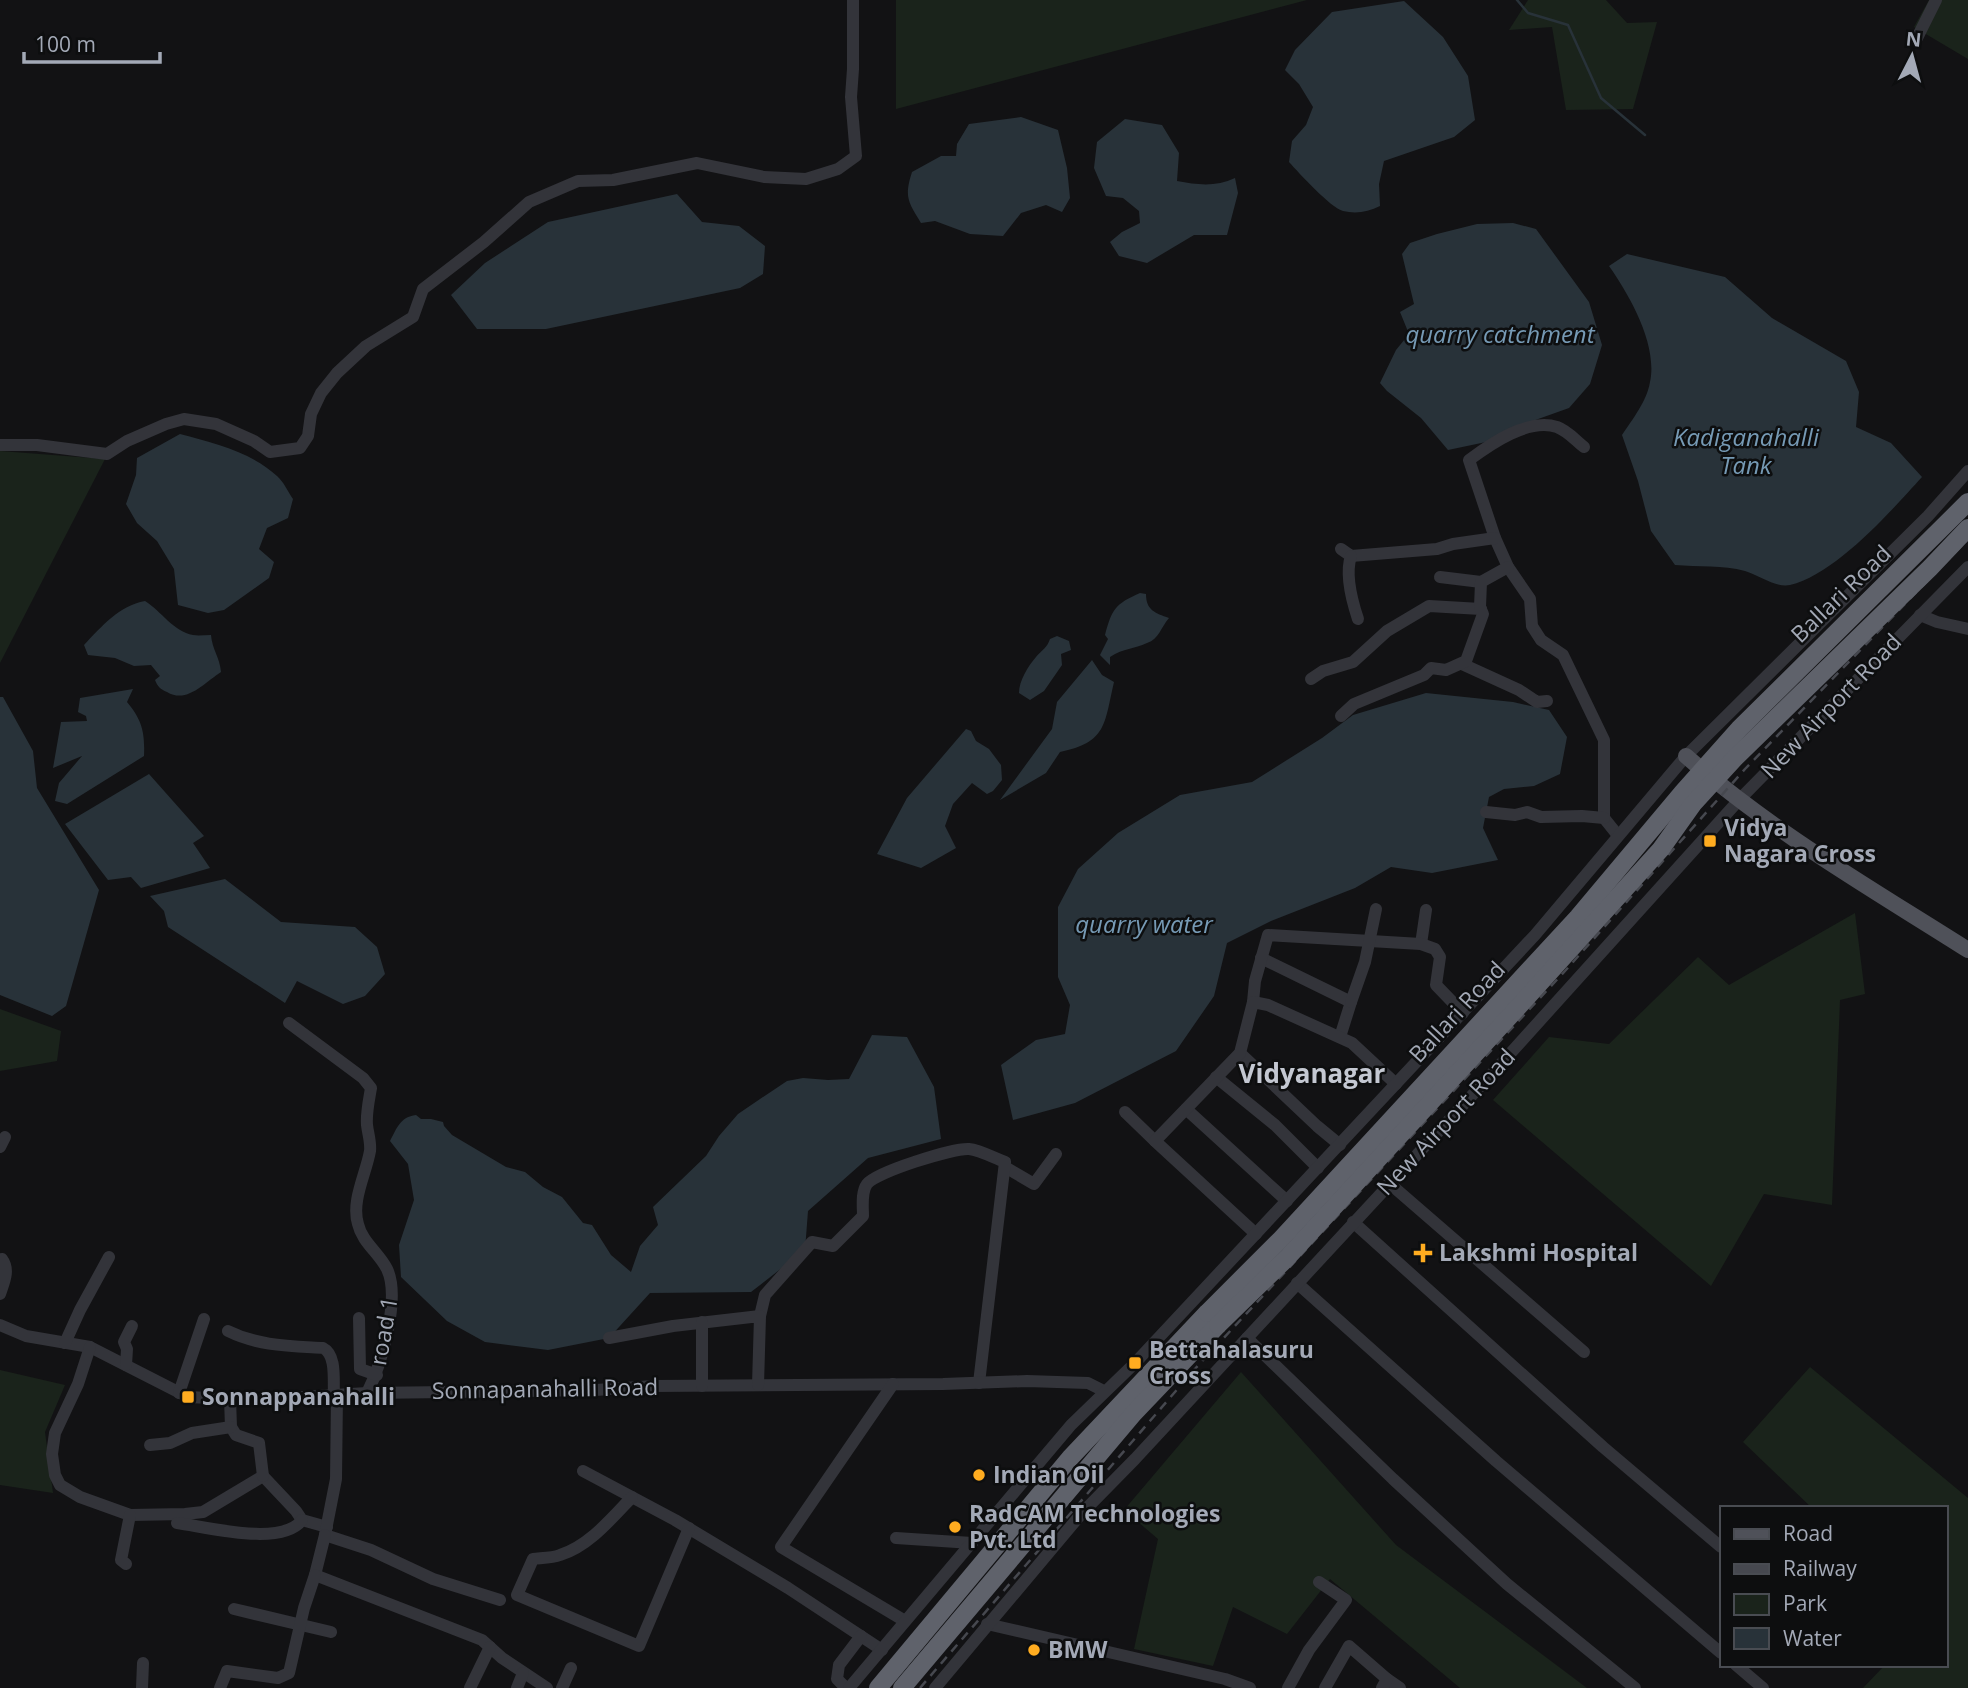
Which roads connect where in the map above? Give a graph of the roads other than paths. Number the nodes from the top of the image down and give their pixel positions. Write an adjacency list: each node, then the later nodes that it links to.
1 (853, 0): 4 (street)
2 (1936, 0): 3 (street)
3 (1917, 38)
4 (0, 444)
5 (1584, 447): 9 (street)
6 (1968, 471): 22 (street)
7 (1968, 502): 59 (highway, Ballari Road, bridge)
8 (1968, 528): 59 (highway, Ballari Road, bridge)
9 (1495, 538): 10 (street); 16 (street)
10 (1508, 567): 13 (street); 25 (street)
11 (1968, 567): 15 (street, New Airport Road)
12 (1440, 577): 13 (street)
13 (1481, 582): 14 (street)
14 (1481, 608): 18 (street); 19 (street)
15 (1920, 615): 17 (street); 23 (street, New Airport Road)
16 (1358, 619)
17 (1968, 629)
18 (1461, 664): 20 (street); 21 (street)
19 (1311, 679)
20 (1548, 701)
21 (1341, 716)
22 (1686, 756): 23 (main road); 35 (street)
23 (1739, 800): 31 (main road); 48 (street, New Airport Road)
24 (1486, 812): 25 (street)
25 (1604, 818): 26 (street)
26 (1616, 833)
27 (1376, 909): 29 (street)
28 (1426, 910): 30 (street)
29 (1370, 942): 30 (street); 32 (street); 34 (street)
30 (1421, 944): 35 (street)
31 (1968, 950)
32 (1261, 958): 33 (street); 34 (street)
33 (1253, 1002): 37 (street); 38 (street)
34 (1351, 1002): 37 (street)
35 (1463, 1013): 40 (street)
36 (289, 1023): 70 (street, road 1)
37 (1340, 1037): 40 (street)
38 (1240, 1053): 39 (street); 44 (street)
39 (1216, 1077): 41 (street); 47 (street)
40 (1396, 1084): 44 (street)
41 (1186, 1109): 43 (street); 49 (street)
42 (1125, 1112): 43 (street)
43 (1155, 1141): 51 (street)
44 (1339, 1144): 47 (street)
45 (1056, 1154): 46 (street)
46 (1005, 1167): 56 (street); 71 (street)
47 (1318, 1168): 49 (street)
48 (1389, 1182): 50 (street, New Airport Road); 68 (street)
49 (1287, 1201): 51 (street)
50 (1353, 1222): 54 (street, New Airport Road); 92 (street)
51 (1256, 1234): 75 (street)
52 (109, 1257): 66 (street)
53 (2, 1259): 55 (street)
54 (1297, 1283): 65 (street, New Airport Road); 107 (street)
55 (0, 1294)
56 (760, 1316): 60 (street); 73 (street)
57 (359, 1318): 70 (street)
58 (204, 1319): 76 (street)
59 (1212, 1319): 120 (highway, Ballari Road); 121 (highway, Ballari Road)
60 (702, 1322): 64 (street); 74 (street)
61 (0, 1325): 66 (street, Sonnapanahalli Road)
62 (132, 1326): 69 (street)
63 (228, 1331): 78 (street)
64 (609, 1338)
65 (1247, 1338): 102 (street, New Airport Road); 127 (street)
66 (65, 1343): 67 (street, Sonnapanahalli Road)
67 (90, 1347): 69 (street, Sonnapanahalli Road); 85 (street)
68 (1584, 1352)
69 (126, 1365): 76 (street, Sonnapanahalli Road)
70 (377, 1375): 77 (street, road 1)
71 (979, 1383): 72 (street, Sonnapanahalli Road); 75 (street, Sonnapanahalli Road)
72 (893, 1384): 73 (street, Sonnapanahalli Road); 99 (street)
73 (758, 1385): 74 (street, Sonnapanahalli Road)
74 (702, 1387): 77 (street, Sonnapanahalli Road)
75 (1104, 1391): 91 (street)
76 (179, 1393): 79 (street, Sonnapanahalli Road)
77 (367, 1393): 78 (street, Sonnapanahalli Road)
78 (335, 1395): 79 (street, Sonnapanahalli Road); 89 (street)
79 (230, 1399): 80 (street)
80 (231, 1427): 81 (street); 83 (street)
81 (150, 1446)
82 (583, 1471): 84 (street)
83 (263, 1476): 85 (street); 86 (street)
84 (632, 1497): 88 (street); 88 (street)
85 (130, 1515): 93 (street)
86 (302, 1520): 87 (street); 89 (street)
87 (177, 1523)
88 (689, 1528): 104 (street)
89 (326, 1531): 94 (street); 97 (street)
90 (896, 1538): 91 (street)
91 (972, 1543): 100 (street)
92 (1720, 1546)
93 (126, 1564)
94 (315, 1575): 101 (street); 105 (street)
95 (1319, 1582): 124 (street)
96 (886, 1593): 99 (street)
97 (500, 1600)
98 (234, 1609): 101 (street)
99 (886, 1610): 100 (street)
100 (905, 1622): 106 (street)
101 (300, 1624): 103 (street); 114 (street)
102 (987, 1624): 122 (street, New Airport Road); 123 (street)
103 (331, 1632)
104 (861, 1636): 106 (street); 119 (street)
105 (490, 1647): 111 (street); 115 (street)
106 (882, 1650): 119 (street)
107 (1720, 1652)
108 (143, 1663): 113 (street)
109 (1738, 1667): 128 (street)
110 (571, 1668): 118 (street)
111 (523, 1673): 116 (street); 117 (street)
112 (1385, 1684): 125 (street); 126 (street)
113 (142, 1688)
114 (220, 1688)
115 (470, 1688)
116 (517, 1688)
117 (547, 1688)
118 (562, 1688)
119 (847, 1688)
120 (878, 1688)
121 (902, 1688)
122 (935, 1688)
123 (1250, 1688)
124 (1288, 1688)
125 (1325, 1688)
126 (1400, 1688)
127 (1635, 1688)
128 (1763, 1688)

